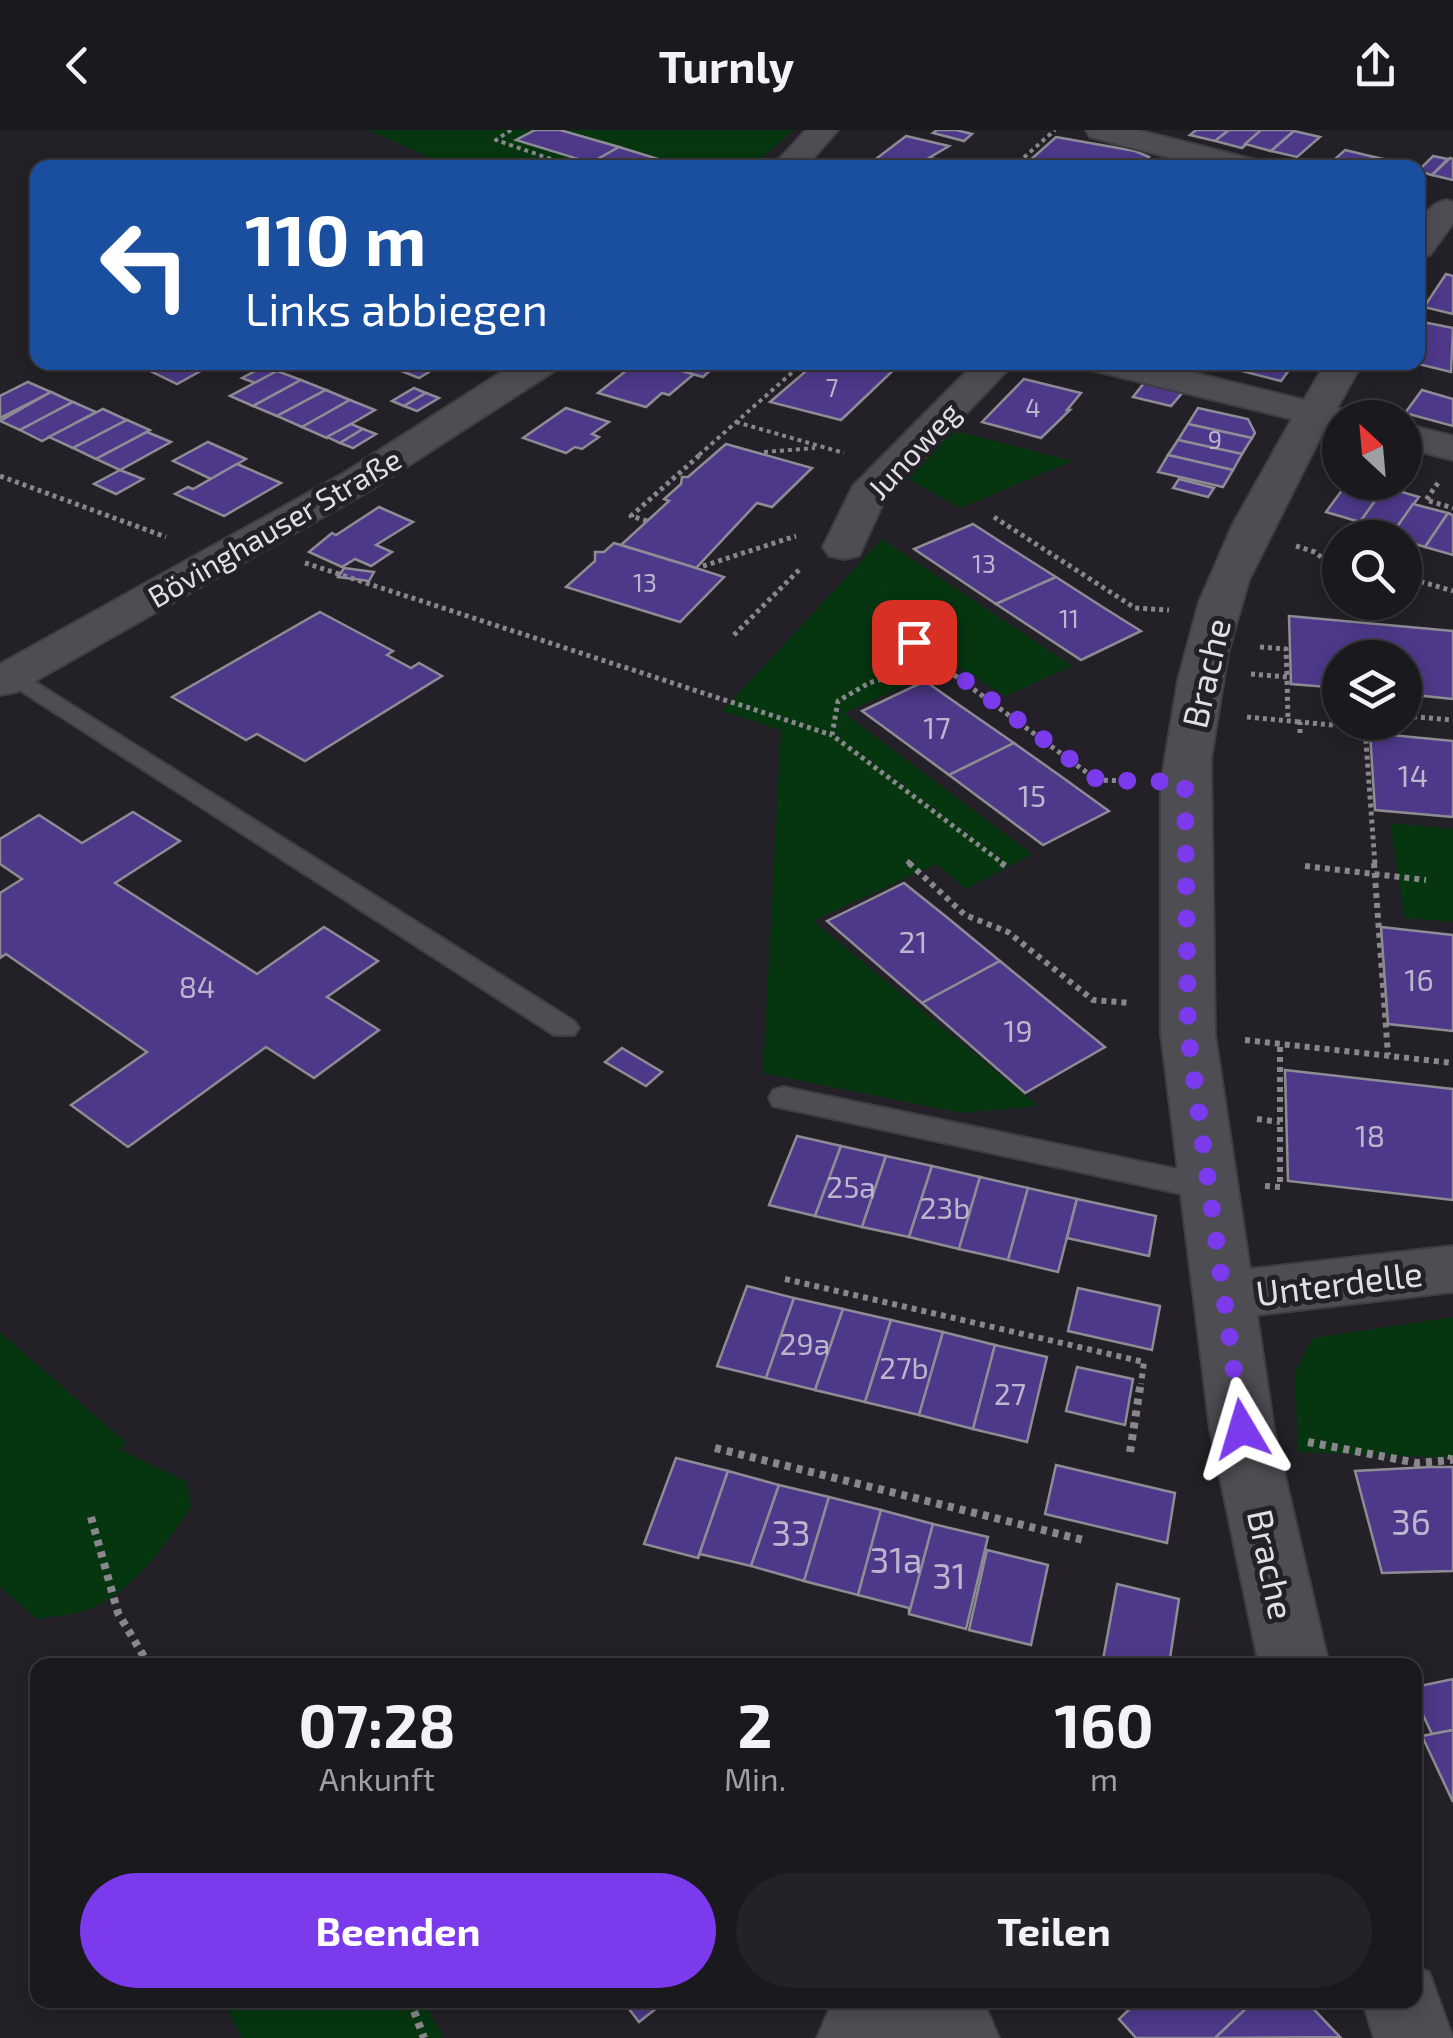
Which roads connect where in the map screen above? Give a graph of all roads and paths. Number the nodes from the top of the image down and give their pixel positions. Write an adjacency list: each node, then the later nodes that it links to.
1 (512, 130): 5 (path)
2 (823, 130): 6 (street)
3 (1055, 130): 7 (path)
4 (1101, 130): 8 (street)
5 (554, 160)
6 (795, 160)
7 (1021, 160)
8 (1219, 160)
9 (1439, 209): 10 (street)
10 (1425, 235)
11 (531, 370): 31 (street, Bövinghauser Straße)
12 (795, 370): 18 (path)
13 (989, 370): 24 (street, Junoweg)
14 (1136, 370): 17 (street)
15 (1342, 370): 16 (street, Brache)
16 (1333, 400)
17 (1322, 416)
18 (736, 422): 21 (path); 29 (path)
19 (1322, 424): 54 (street, Brache)
20 (1422, 445): 23 (street)
21 (822, 447): 22 (path); 24 (path)
22 (764, 452)
23 (1449, 460): 27 (path)
24 (894, 466): 26 (street, Junoweg)
25 (0, 476): 31 (path)
26 (867, 495): 32 (street, Junoweg); 34 (path)
27 (1453, 508)
28 (994, 517): 37 (path)
29 (647, 521)
30 (1285, 543): 33 (path)
31 (235, 551): 44 (street, Bövinghauser Straße); 52 (path)
32 (826, 553): 38 (path)
33 (1322, 558)
34 (703, 566)
35 (1422, 582): 36 (path)
36 (1453, 591)
37 (1172, 610)
38 (734, 634)
39 (914, 642): 41 (path)
40 (1272, 648): 43 (path)
41 (946, 669): 52 (path); 54 (path)
42 (1235, 672): 43 (path)
43 (1287, 677): 48 (path)
44 (7, 678): 61 (lane)
45 (1241, 717): 48 (path)
46 (1422, 717): 47 (path)
47 (1453, 720)
48 (1288, 721): 49 (path)
49 (1300, 722): 50 (path); 51 (path)
50 (1322, 724)
51 (1300, 734)
52 (832, 735): 57 (path)
53 (1366, 740): 58 (path)
54 (1185, 782): 60 (street, Brache)
55 (907, 861): 60 (path)
56 (1305, 866): 58 (path)
57 (1008, 867)
58 (1376, 874): 59 (path); 63 (path)
59 (1426, 880)
60 (1187, 1021): 62 (path); 69 (street, Brache)
61 (564, 1028)
62 (1280, 1044): 63 (path); 67 (path)
63 (1388, 1056): 64 (path)
64 (1453, 1062)
65 (784, 1098): 69 (lane)
66 (1262, 1120): 67 (path)
67 (1280, 1122): 68 (path)
68 (1266, 1168)
69 (1210, 1188): 72 (street, Brache)
70 (1453, 1269): 72 (street, Unterdelle)
71 (785, 1279): 75 (path)
72 (1226, 1295): 73 (street, Brache)
73 (1242, 1429): 76 (path); 80 (street, Brache)
74 (715, 1448): 78 (path)
75 (1130, 1452)
76 (1453, 1452)
77 (91, 1516): 79 (path)
78 (1087, 1541)
79 (143, 1658)
80 (1292, 1658)
81 (413, 2008): 83 (path)
82 (1403, 2008): 86 (street)
83 (424, 2038)
84 (858, 2038): 85 (street)
85 (958, 2038)
86 (1414, 2038)

